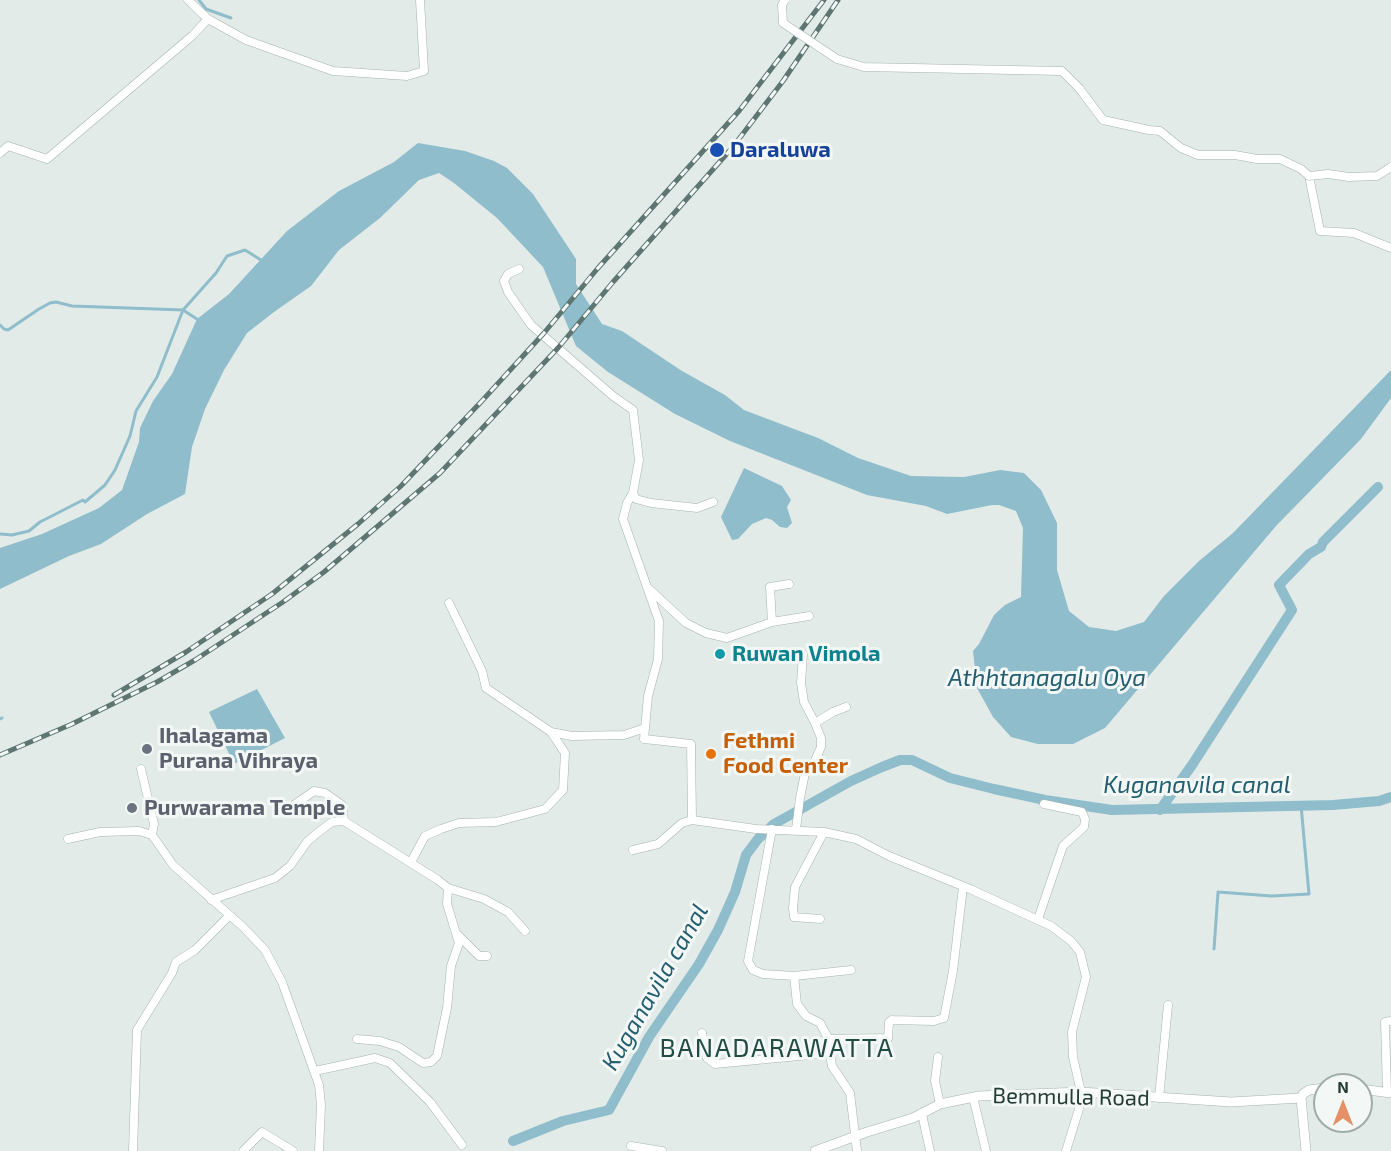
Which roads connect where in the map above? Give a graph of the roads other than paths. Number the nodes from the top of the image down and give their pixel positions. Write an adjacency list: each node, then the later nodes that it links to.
1 (188, 0): 4 (street)
2 (420, 0): 4 (street)
3 (785, 0): 7 (street, bridge)
4 (208, 19): 5 (street)
5 (0, 153)
6 (1391, 167): 7 (street, bridge)
7 (1309, 176): 8 (street)
8 (1391, 248)
9 (519, 269): 10 (street)
10 (633, 493): 11 (street); 13 (street)
11 (713, 502)
12 (789, 584): 16 (street)
13 (646, 586): 16 (street); 20 (street)
14 (449, 603): 21 (street)
15 (809, 616): 16 (street)
16 (772, 622)
17 (803, 654): 19 (street)
18 (846, 707): 19 (street)
19 (816, 723): 28 (street)
20 (645, 728): 21 (street); 25 (street)
21 (551, 732): 33 (street)
22 (141, 769): 30 (street)
23 (1044, 804): 39 (street)
24 (294, 805): 26 (street)
25 (692, 820): 27 (street); 32 (street)
26 (344, 821): 33 (street); 36 (street)
27 (772, 830): 28 (street); 44 (street)
28 (796, 830): 29 (street)
29 (824, 832): 34 (street); 38 (street)
30 (152, 835): 31 (street); 36 (street)
31 (68, 839)
32 (633, 850)
33 (411, 862): 35 (street)
34 (963, 887): 39 (street); 49 (street)
35 (448, 888): 40 (street); 41 (street)
36 (211, 900): 37 (street)
37 (229, 916): 52 (street); 65 (street)
38 (820, 919)
39 (1038, 919): 55 (street)
40 (525, 931)
41 (456, 934): 42 (street); 48 (street)
42 (488, 956)
43 (851, 970): 44 (street)
44 (794, 976): 49 (street)
45 (1168, 1005): 58 (street)
46 (1391, 1021): 56 (street)
47 (702, 1033): 50 (street)
48 (357, 1039)
49 (827, 1039): 50 (street)
50 (830, 1053): 62 (street)
51 (938, 1056): 60 (street)
52 (315, 1071): 63 (street); 68 (street)
53 (1313, 1090): 59 (street, Bemmulla Road)
54 (1373, 1090): 56 (street)
55 (1081, 1092): 57 (street, Bemmulla Road); 58 (street, Bemmulla Road); 74 (street)
56 (1389, 1092)
57 (973, 1097): 60 (street, Bemmulla Road); 73 (street)
58 (1159, 1098): 59 (street, Bemmulla Road)
59 (1301, 1098): 75 (street)
60 (940, 1104): 61 (street, Bemmulla Road)
61 (922, 1114): 62 (street, Bemmulla Road); 72 (street)
62 (855, 1136): 70 (street, Bemmulla Road); 71 (street)
63 (462, 1145)
64 (631, 1146): 69 (street)
65 (133, 1151)
66 (243, 1151): 67 (street)
67 (293, 1151)
68 (319, 1151)
69 (662, 1151)
70 (815, 1151)
71 (857, 1151)
72 (930, 1151)
73 (986, 1151)
74 (1066, 1151)
75 (1306, 1151)

